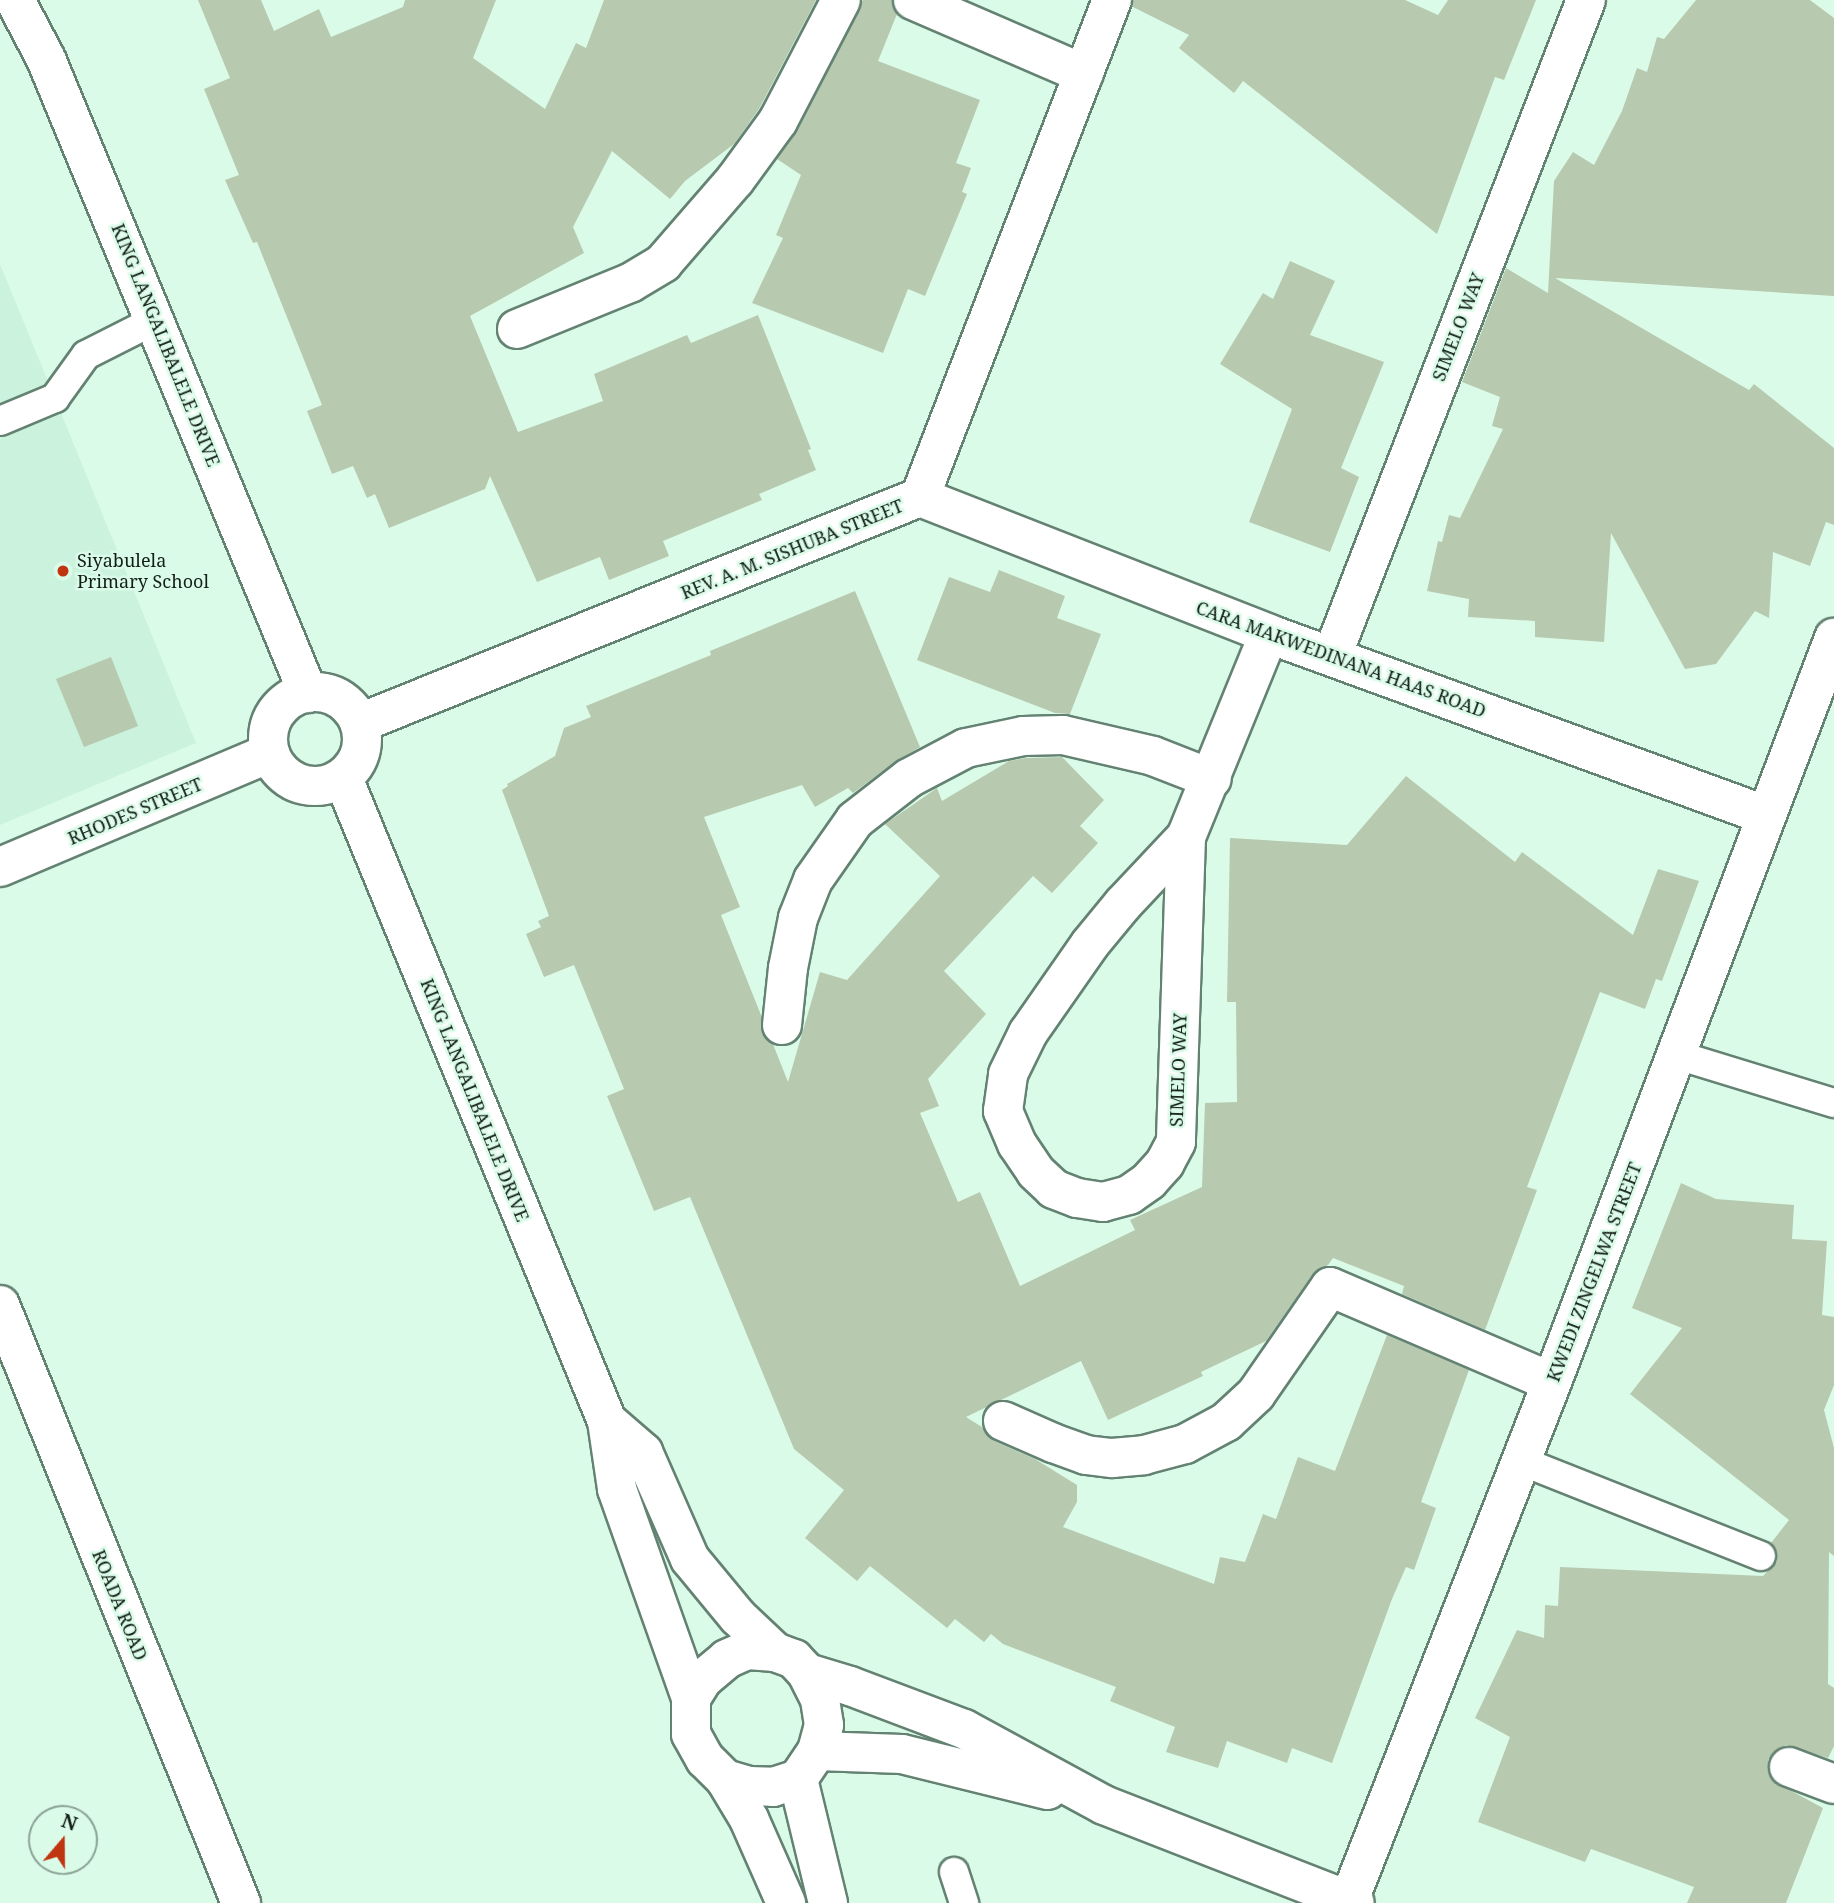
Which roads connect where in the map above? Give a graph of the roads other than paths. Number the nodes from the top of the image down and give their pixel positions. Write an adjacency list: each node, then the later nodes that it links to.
1 (15, 0): 7 (street, KING LANGALIBALELE DRIVE)
2 (841, 0): 8 (street)
3 (913, 0): 6 (street)
4 (1112, 0): 6 (street, REV. A. M. SISHUBA STREET)
5 (1586, 0): 13 (street, SIMELO WAY)
6 (1084, 74): 10 (street, REV. A. M. SISHUBA STREET)
7 (155, 320): 9 (lane); 14 (street, KING LANGALIBALELE DRIVE)
8 (517, 329)
9 (0, 422)
10 (920, 497): 11 (street, CARA MAKWEDINANA HAAS ROAD); 15 (street, REV. A. M. SISHUBA STREET)
11 (1269, 634): 13 (street, CARA MAKWEDINANA HAAS ROAD); 18 (street, SIMELO WAY)
12 (1834, 638): 19 (street, KWEDI ZINGELWA STREET)
13 (1332, 656): 19 (street, CARA MAKWEDINANA HAAS ROAD)
14 (308, 693): 15 (street); 16 (street)
15 (360, 723): 17 (street)
16 (270, 753): 17 (street); 21 (street, RHODES STREET)
17 (343, 778): 28 (street, KING LANGALIBALELE DRIVE)
18 (1212, 779): 20 (street, SIMELO WAY); 22 (street)
19 (1765, 815): 23 (street, KWEDI ZINGELWA STREET)
20 (1186, 837): 20 (street, SIMELO WAY)
21 (0, 867)
22 (782, 1025)
23 (1678, 1055): 24 (lane); 26 (street, KWEDI ZINGELWA STREET)
24 (1834, 1103)
25 (0, 1305): 41 (street, ROADA ROAD)
26 (1552, 1382): 27 (street); 29 (street, KWEDI ZINGELWA STREET)
27 (1003, 1420)
28 (607, 1421): 31 (street, KING LANGALIBALELE DRIVE); 33 (street, KING LANGALIBALELE DRIVE)
29 (1521, 1461): 30 (lane); 40 (street, KWEDI ZINGELWA STREET)
30 (1761, 1556)
31 (775, 1652): 32 (street); 33 (street)
32 (807, 1673): 34 (street); 38 (street)
33 (691, 1698): 36 (street)
34 (808, 1765): 36 (street); 38 (street); 43 (street)
35 (1789, 1767): 37 (street)
36 (725, 1779): 42 (street)
37 (1834, 1784)
38 (1104, 1805): 40 (street)
39 (954, 1872): 44 (lane)
40 (1350, 1902)
41 (241, 1903)
42 (786, 1903)
43 (828, 1903)
44 (964, 1903)

